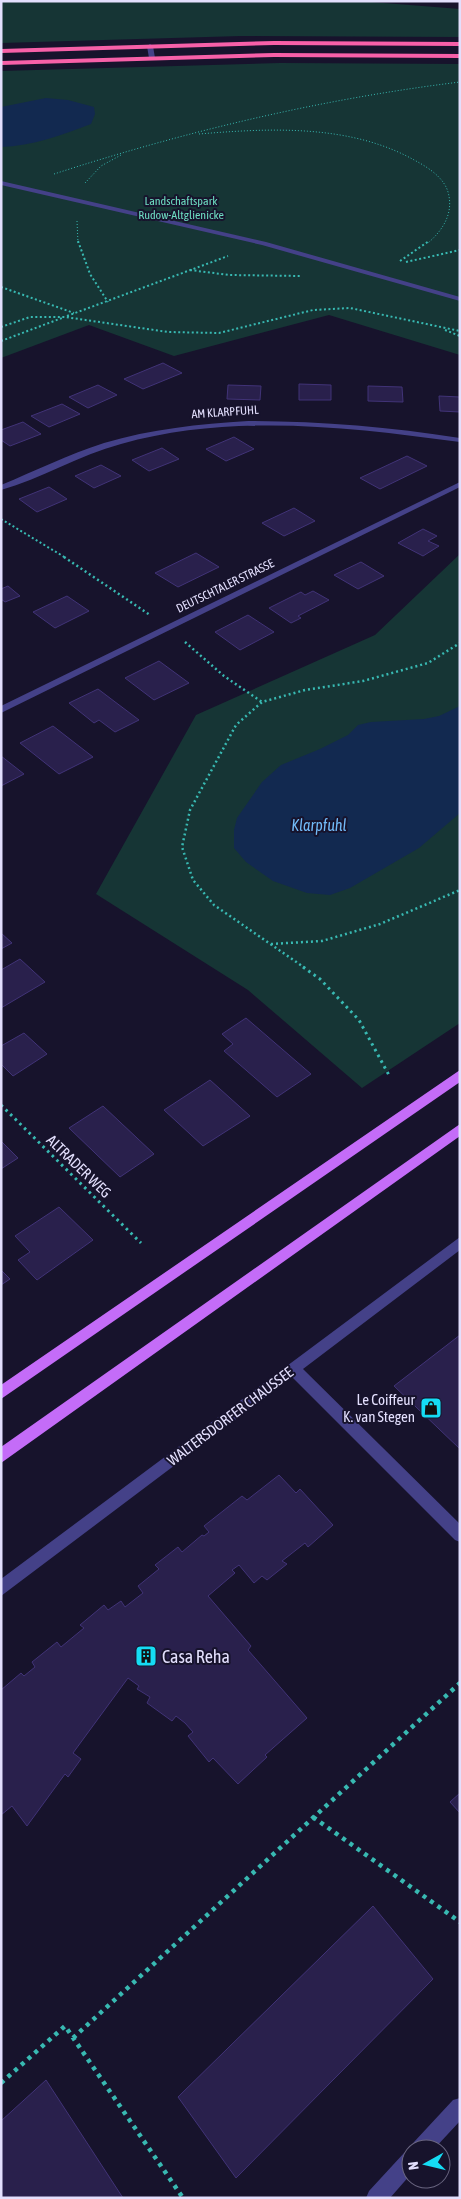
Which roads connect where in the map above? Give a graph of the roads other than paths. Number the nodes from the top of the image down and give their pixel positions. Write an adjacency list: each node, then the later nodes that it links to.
1 (460, 44): 2 (highway)
2 (150, 46): 3 (highway); 5 (street)
3 (1, 51)
4 (460, 56): 5 (highway)
5 (152, 58): 6 (highway)
6 (1, 63)
7 (1, 183): 8 (street)
8 (460, 299)
9 (460, 440): 11 (street, AM KLARPFUHL)
10 (460, 484): 12 (street, DEUTSCHTALER STRASSE)
11 (1, 488)
12 (1, 710)
13 (460, 1076): 17 (main road)
14 (460, 1129): 18 (main road)
15 (460, 1242): 16 (street, WALTERSDORFER CHAUSSEE)
16 (293, 1368): 19 (street); 20 (street, WALTERSDORFER CHAUSSEE)
17 (1, 1393)
18 (1, 1456)
19 (460, 1535)
20 (1, 1589)
21 (460, 2107): 22 (street)
22 (430, 2139)
23 (401, 2171): 24 (street)
24 (376, 2198)

